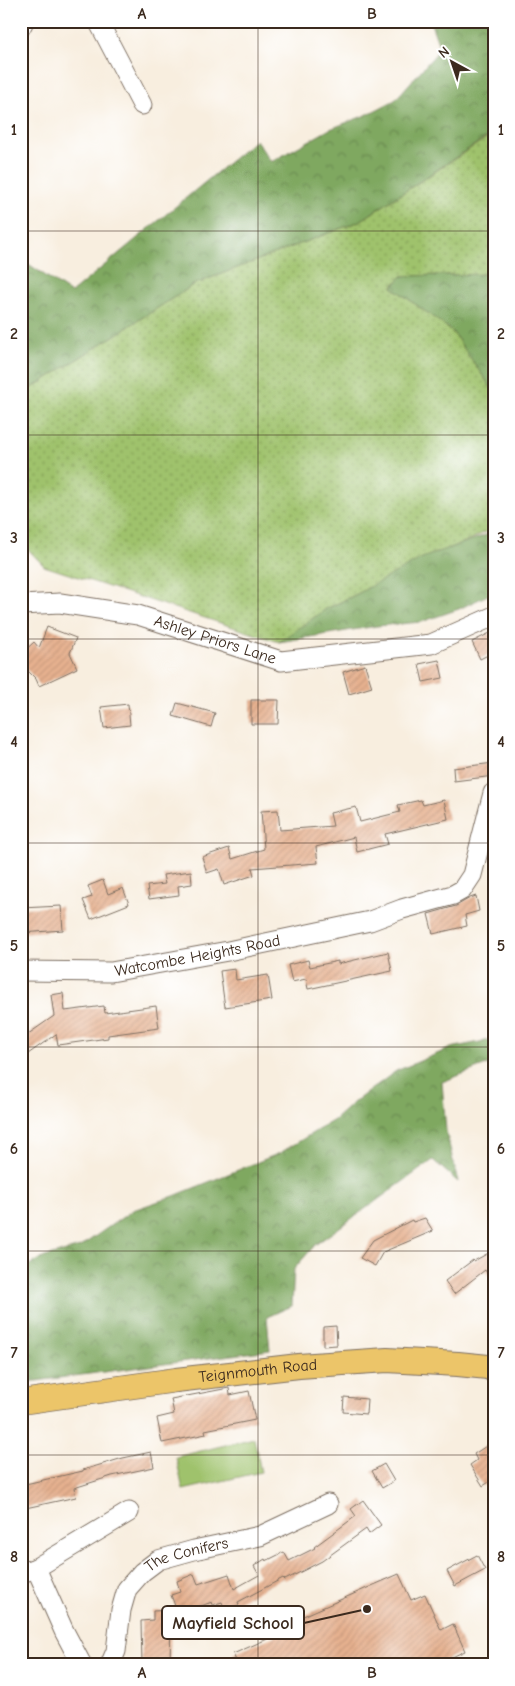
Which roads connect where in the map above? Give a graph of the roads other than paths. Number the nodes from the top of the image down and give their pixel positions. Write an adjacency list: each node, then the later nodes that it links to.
1 (24, 21): 3 (street)
2 (98, 21): 4 (street)
3 (21, 27)
4 (142, 105)
5 (21, 605): 6 (street, Ashley Priors Lane)
6 (494, 616)
7 (493, 793): 8 (street, Watcombe Heights Road)
8 (21, 971)
9 (494, 1370): 10 (main road, Teignmouth Road)
10 (21, 1402)
11 (328, 1504): 15 (street, The Conifers)
12 (129, 1512): 13 (street)
13 (29, 1570): 14 (street)
14 (82, 1665)
15 (110, 1665)

